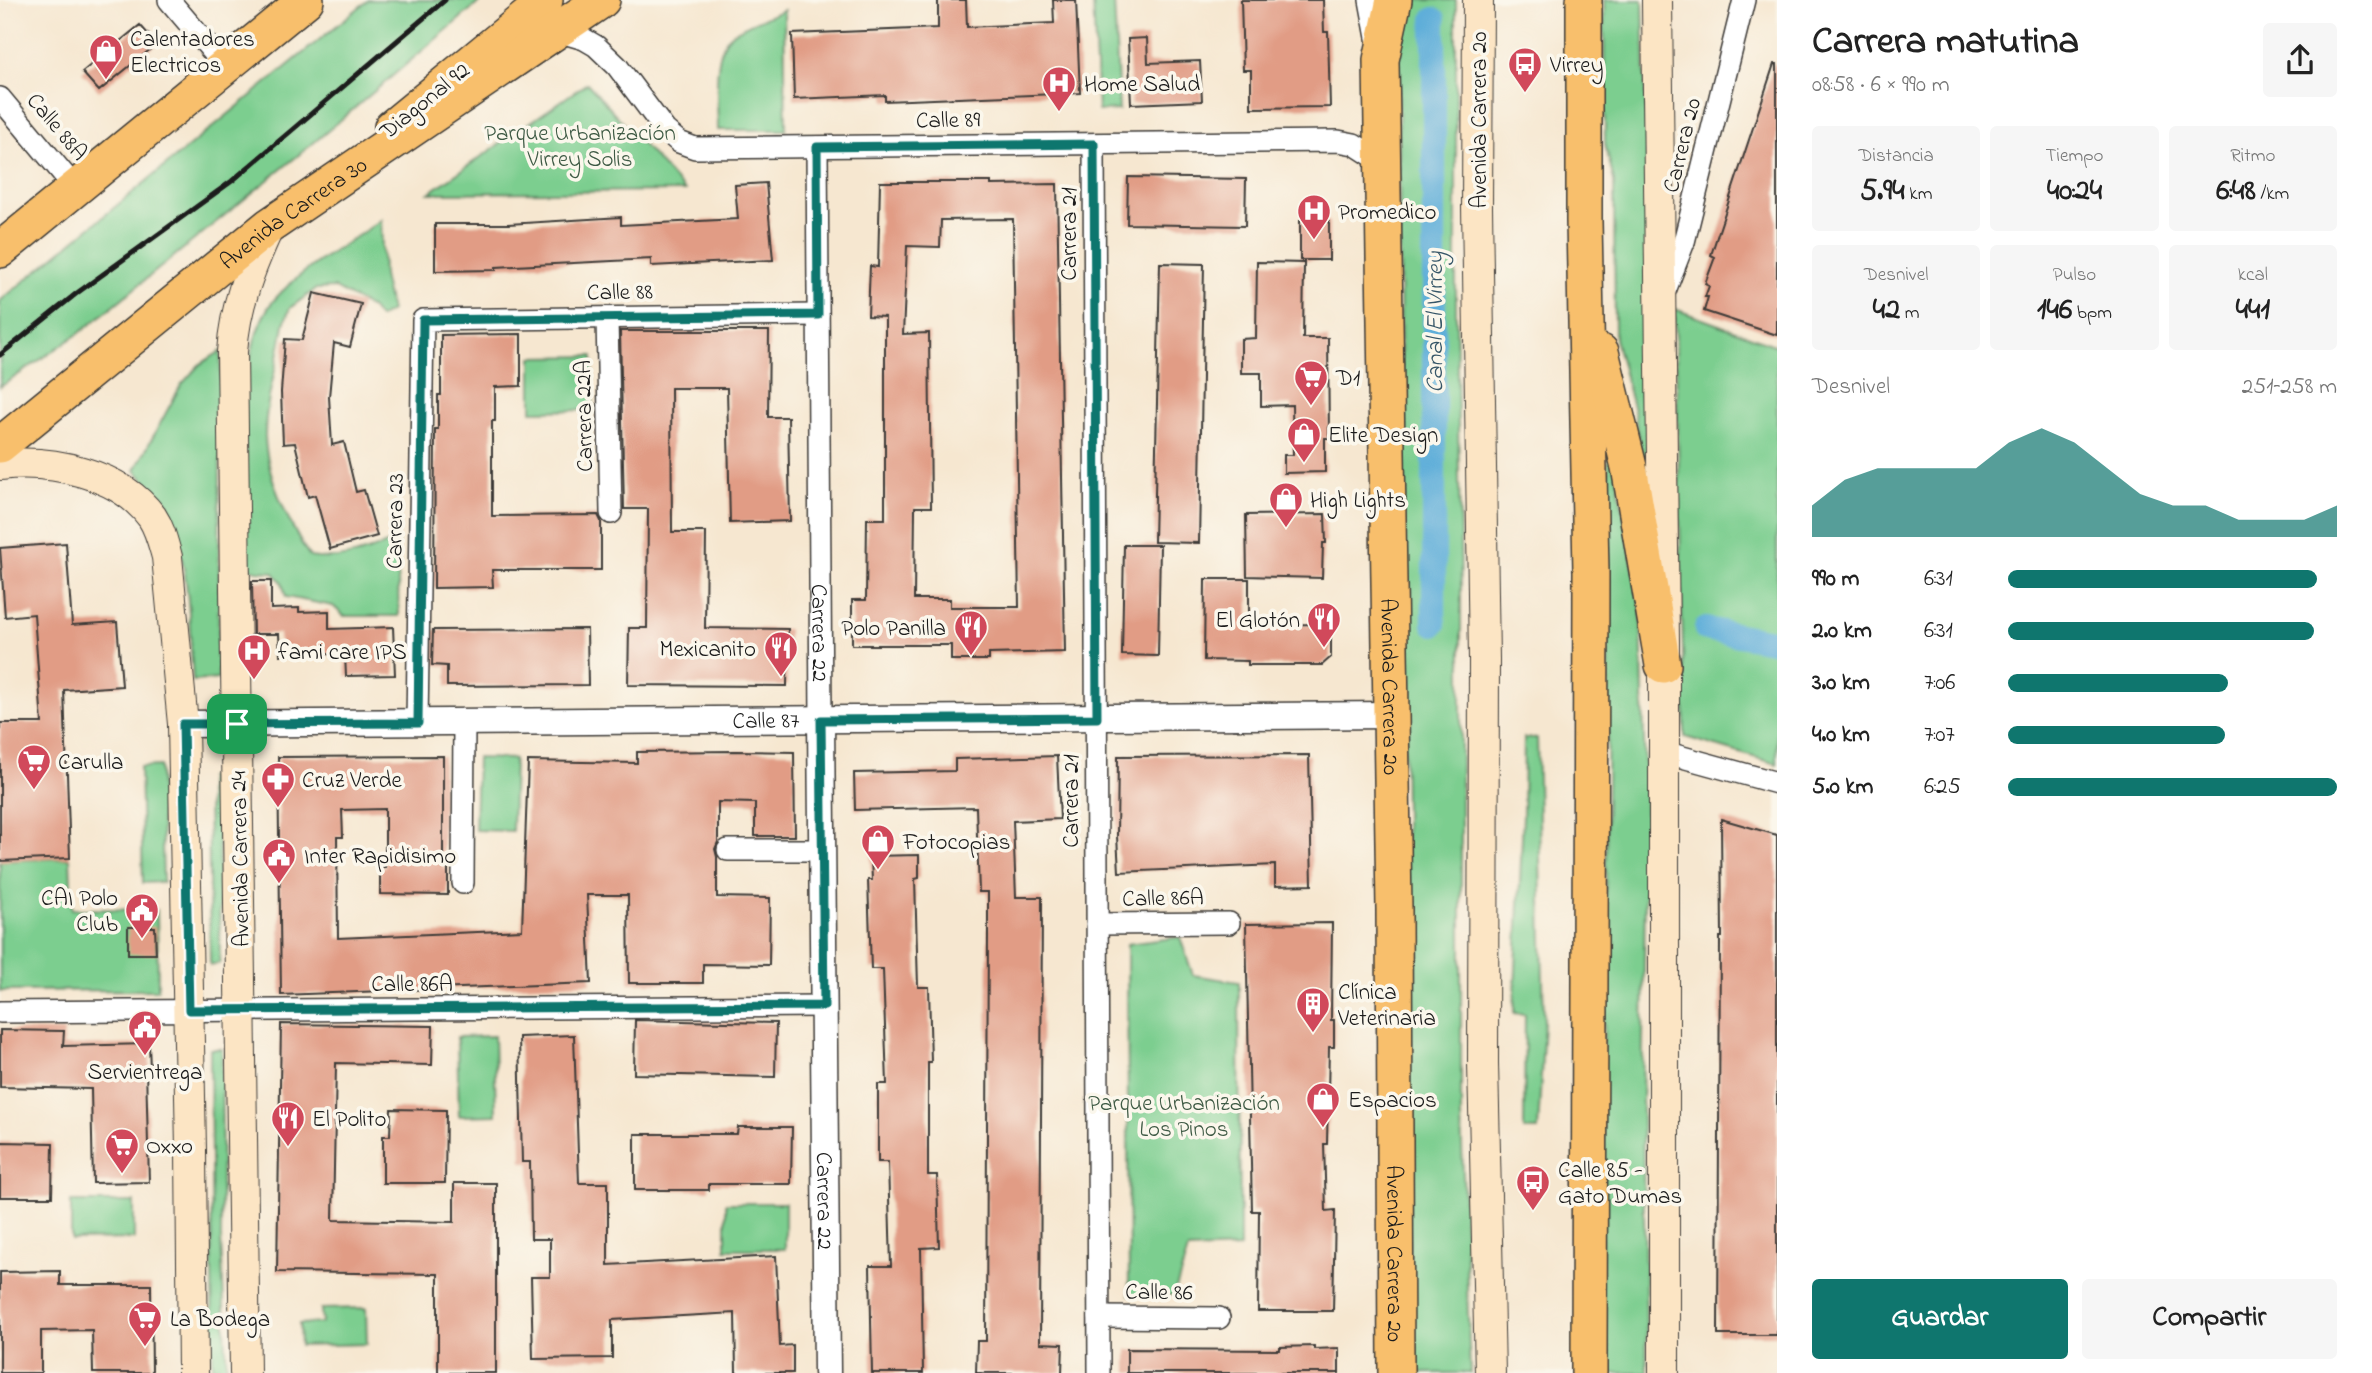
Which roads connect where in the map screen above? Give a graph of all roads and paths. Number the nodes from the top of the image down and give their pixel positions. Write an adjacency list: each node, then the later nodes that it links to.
1 (169, 0): 13 (street)
2 (306, 0): 13 (highway)
3 (602, 0): 11 (highway, Avenida Carrera 30)
4 (1370, 0): 12 (street)
5 (1381, 0): 12 (highway)
6 (1394, 0): 12 (highway, Avenida Carrera 20)
7 (1478, 0): 55 (main road, Avenida Carrera 20)
8 (1584, 0): 21 (highway)
9 (1657, 0): 22 (main road)
10 (1744, 0): 22 (street, Carrera 20)
11 (551, 15): 16 (street, Calle 89); 19 (highway, Avenida Carrera 30)
12 (1381, 60): 17 (highway, Avenida Carrera 20)
13 (225, 66): 18 (highway)
14 (0, 98): 18 (street, Calle 88A)
15 (1094, 144): 16 (street, Calle 89); 17 (street, Calle 89); 31 (street, Carrera 21)
16 (817, 147): 23 (street, Carrera 22)
17 (1382, 162): 30 (highway, Avenida Carrera 20)
18 (76, 188): 20 (highway)
19 (270, 226): 26 (highway, Avenida Carrera 30); 36 (main road, Avenida Carrera 24)
20 (0, 250)
21 (1585, 284): 29 (highway); 56 (highway)
22 (1661, 300): 29 (main road)
23 (818, 315): 24 (street, Calle 88); 32 (street, Carrera 22)
24 (607, 318): 25 (street, Calle 88); 28 (street, Carrera 22A)
25 (423, 320): 34 (street, Carrera 23)
26 (0, 445)
27 (0, 465): 35 (main road)
28 (611, 513)
29 (1664, 665): 37 (main road)
30 (1391, 715): 31 (street, Calle 87); 54 (highway, Avenida Carrera 20)
31 (1097, 718): 32 (street, Calle 87); 43 (street, Carrera 21)
32 (821, 720): 33 (street, Calle 87); 40 (street, Carrera 22)
33 (464, 722): 34 (street, Calle 87); 41 (street)
34 (418, 723): 36 (street, Calle 87)
35 (183, 724): 36 (street, Calle 87); 45 (main road)
36 (237, 724): 46 (main road, Avenida Carrera 24)
37 (1664, 752): 38 (street); 57 (main road)
38 (1777, 783)
39 (728, 850): 40 (street)
40 (822, 850): 44 (street, Carrera 22)
41 (463, 883)
42 (1229, 923): 43 (street, Calle 86A)
43 (1097, 924): 48 (street, Carrera 21)
44 (824, 1006): 46 (street, Calle 86A); 52 (street, Carrera 22)
45 (189, 1010): 46 (street, Calle 86A); 47 (street, Calle 86A); 50 (main road)
46 (242, 1010): 51 (main road, Avenida Carrera 24)
47 (0, 1012)
48 (1099, 1317): 49 (street, Calle 86); 53 (street, Carrera 21)
49 (1219, 1318)
50 (193, 1373)
51 (245, 1373)
52 (827, 1373)
53 (1099, 1373)
54 (1396, 1373)
55 (1490, 1373)
56 (1589, 1373)
57 (1664, 1373)

